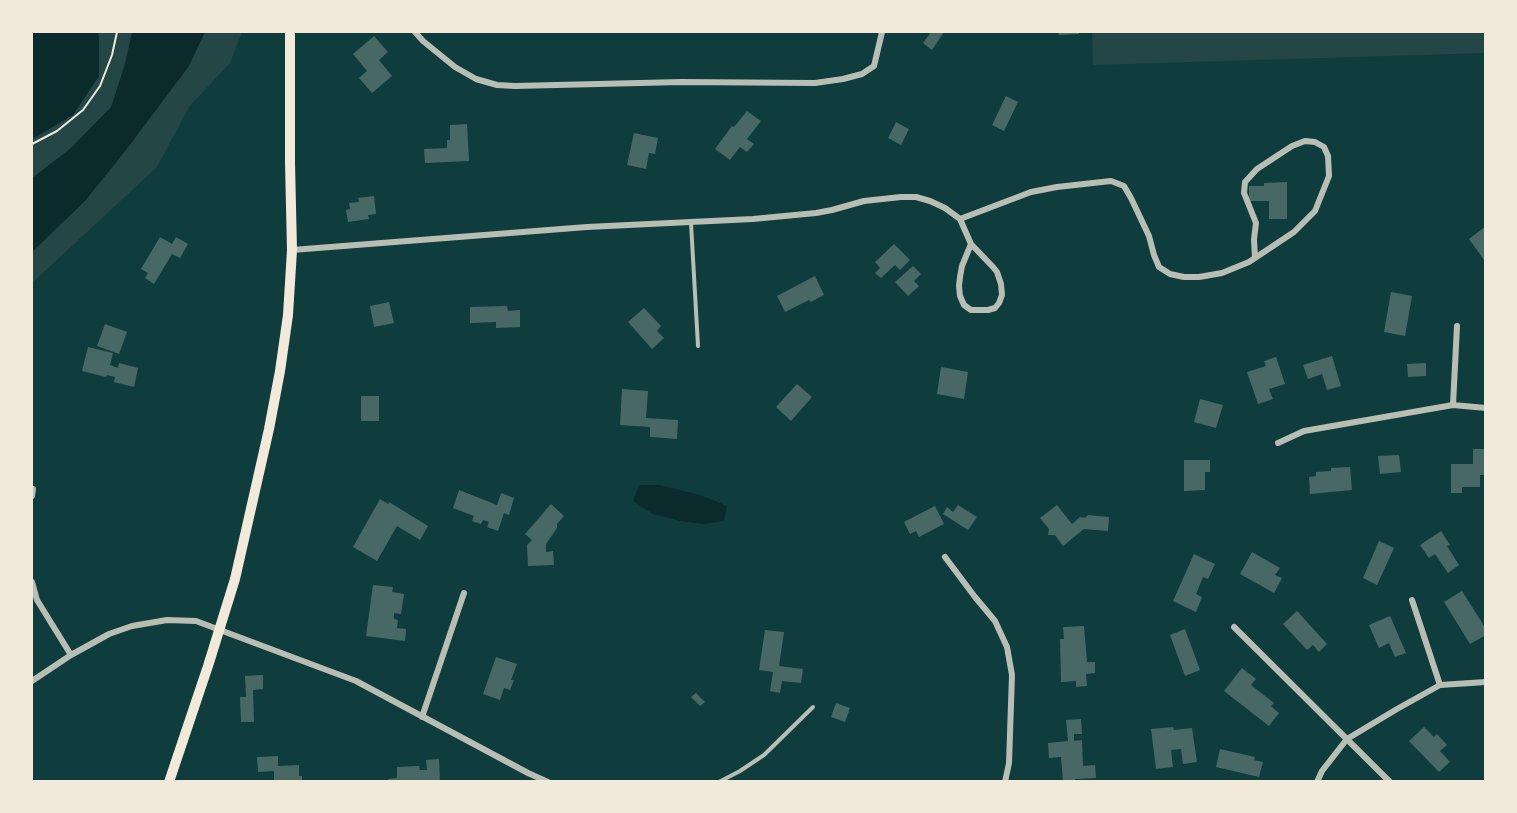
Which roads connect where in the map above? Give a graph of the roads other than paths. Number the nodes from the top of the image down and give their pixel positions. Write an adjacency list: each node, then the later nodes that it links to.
1 (290, 32): 7 (main road)
2 (415, 32): 3 (street)
3 (882, 32)
4 (960, 219): 5 (street); 6 (street); 8 (street)
5 (691, 222): 7 (street); 10 (lane)
6 (971, 244): 6 (street)
7 (292, 250): 19 (main road)
8 (1255, 258): 8 (street)
9 (1457, 326): 11 (street)
10 (698, 346)
11 (1454, 405): 12 (street); 13 (street)
12 (1485, 408)
13 (1278, 443)
14 (945, 557): 30 (street)
15 (32, 582): 20 (street)
16 (464, 593): 25 (street)
17 (1412, 600): 23 (street)
18 (1234, 627): 26 (street)
19 (218, 630): 20 (street); 25 (street); 27 (main road)
20 (71, 655): 21 (street)
21 (32, 681)
22 (1485, 682): 23 (street)
23 (1440, 685): 26 (street)
24 (813, 707): 29 (lane)
25 (422, 717): 28 (street)
26 (1347, 739): 31 (street); 32 (street)
27 (169, 782)
28 (548, 782)
29 (719, 782)
30 (1005, 782)
31 (1317, 782)
32 (1390, 782)

